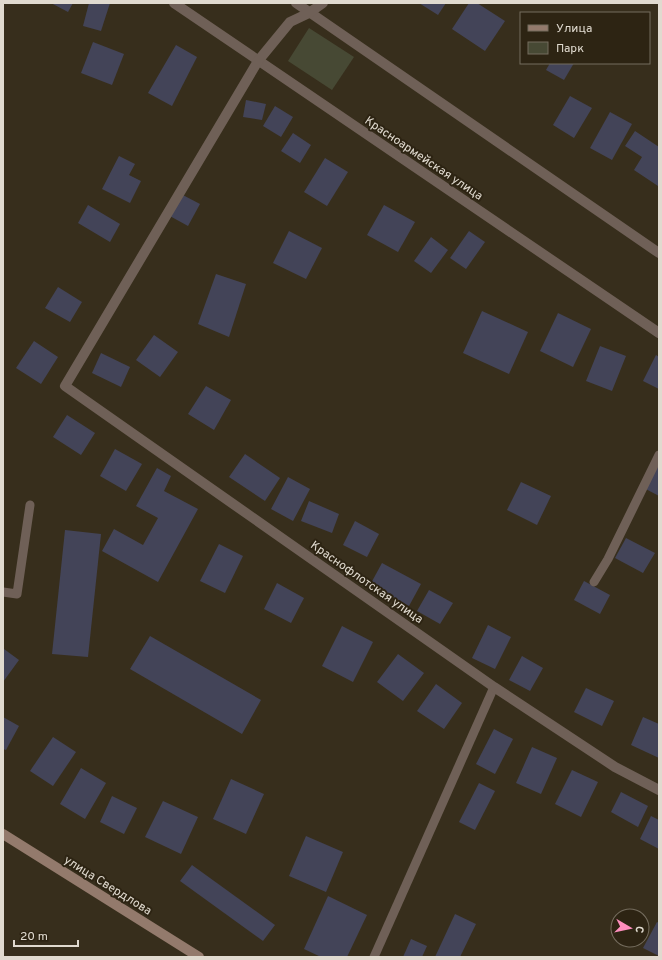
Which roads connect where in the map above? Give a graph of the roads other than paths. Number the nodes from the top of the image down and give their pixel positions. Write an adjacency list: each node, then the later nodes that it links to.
1 (174, 3): 5 (street, Красноармейская улица)
2 (296, 3): 4 (street)
3 (323, 3): 4 (street)
4 (309, 13): 5 (street); 6 (street)
5 (258, 61): 7 (street, Красноармейская улица); 12 (street, Краснофлотская улица)
6 (659, 253)
7 (659, 333)
8 (659, 455): 10 (lane)
9 (30, 505): 11 (lane)
10 (594, 582)
11 (3, 592)
12 (494, 687): 13 (street, Краснофлотская улица); 16 (lane)
13 (659, 790)
14 (3, 834): 15 (main road, улица Свердлова)
15 (195, 956)
16 (374, 957)

